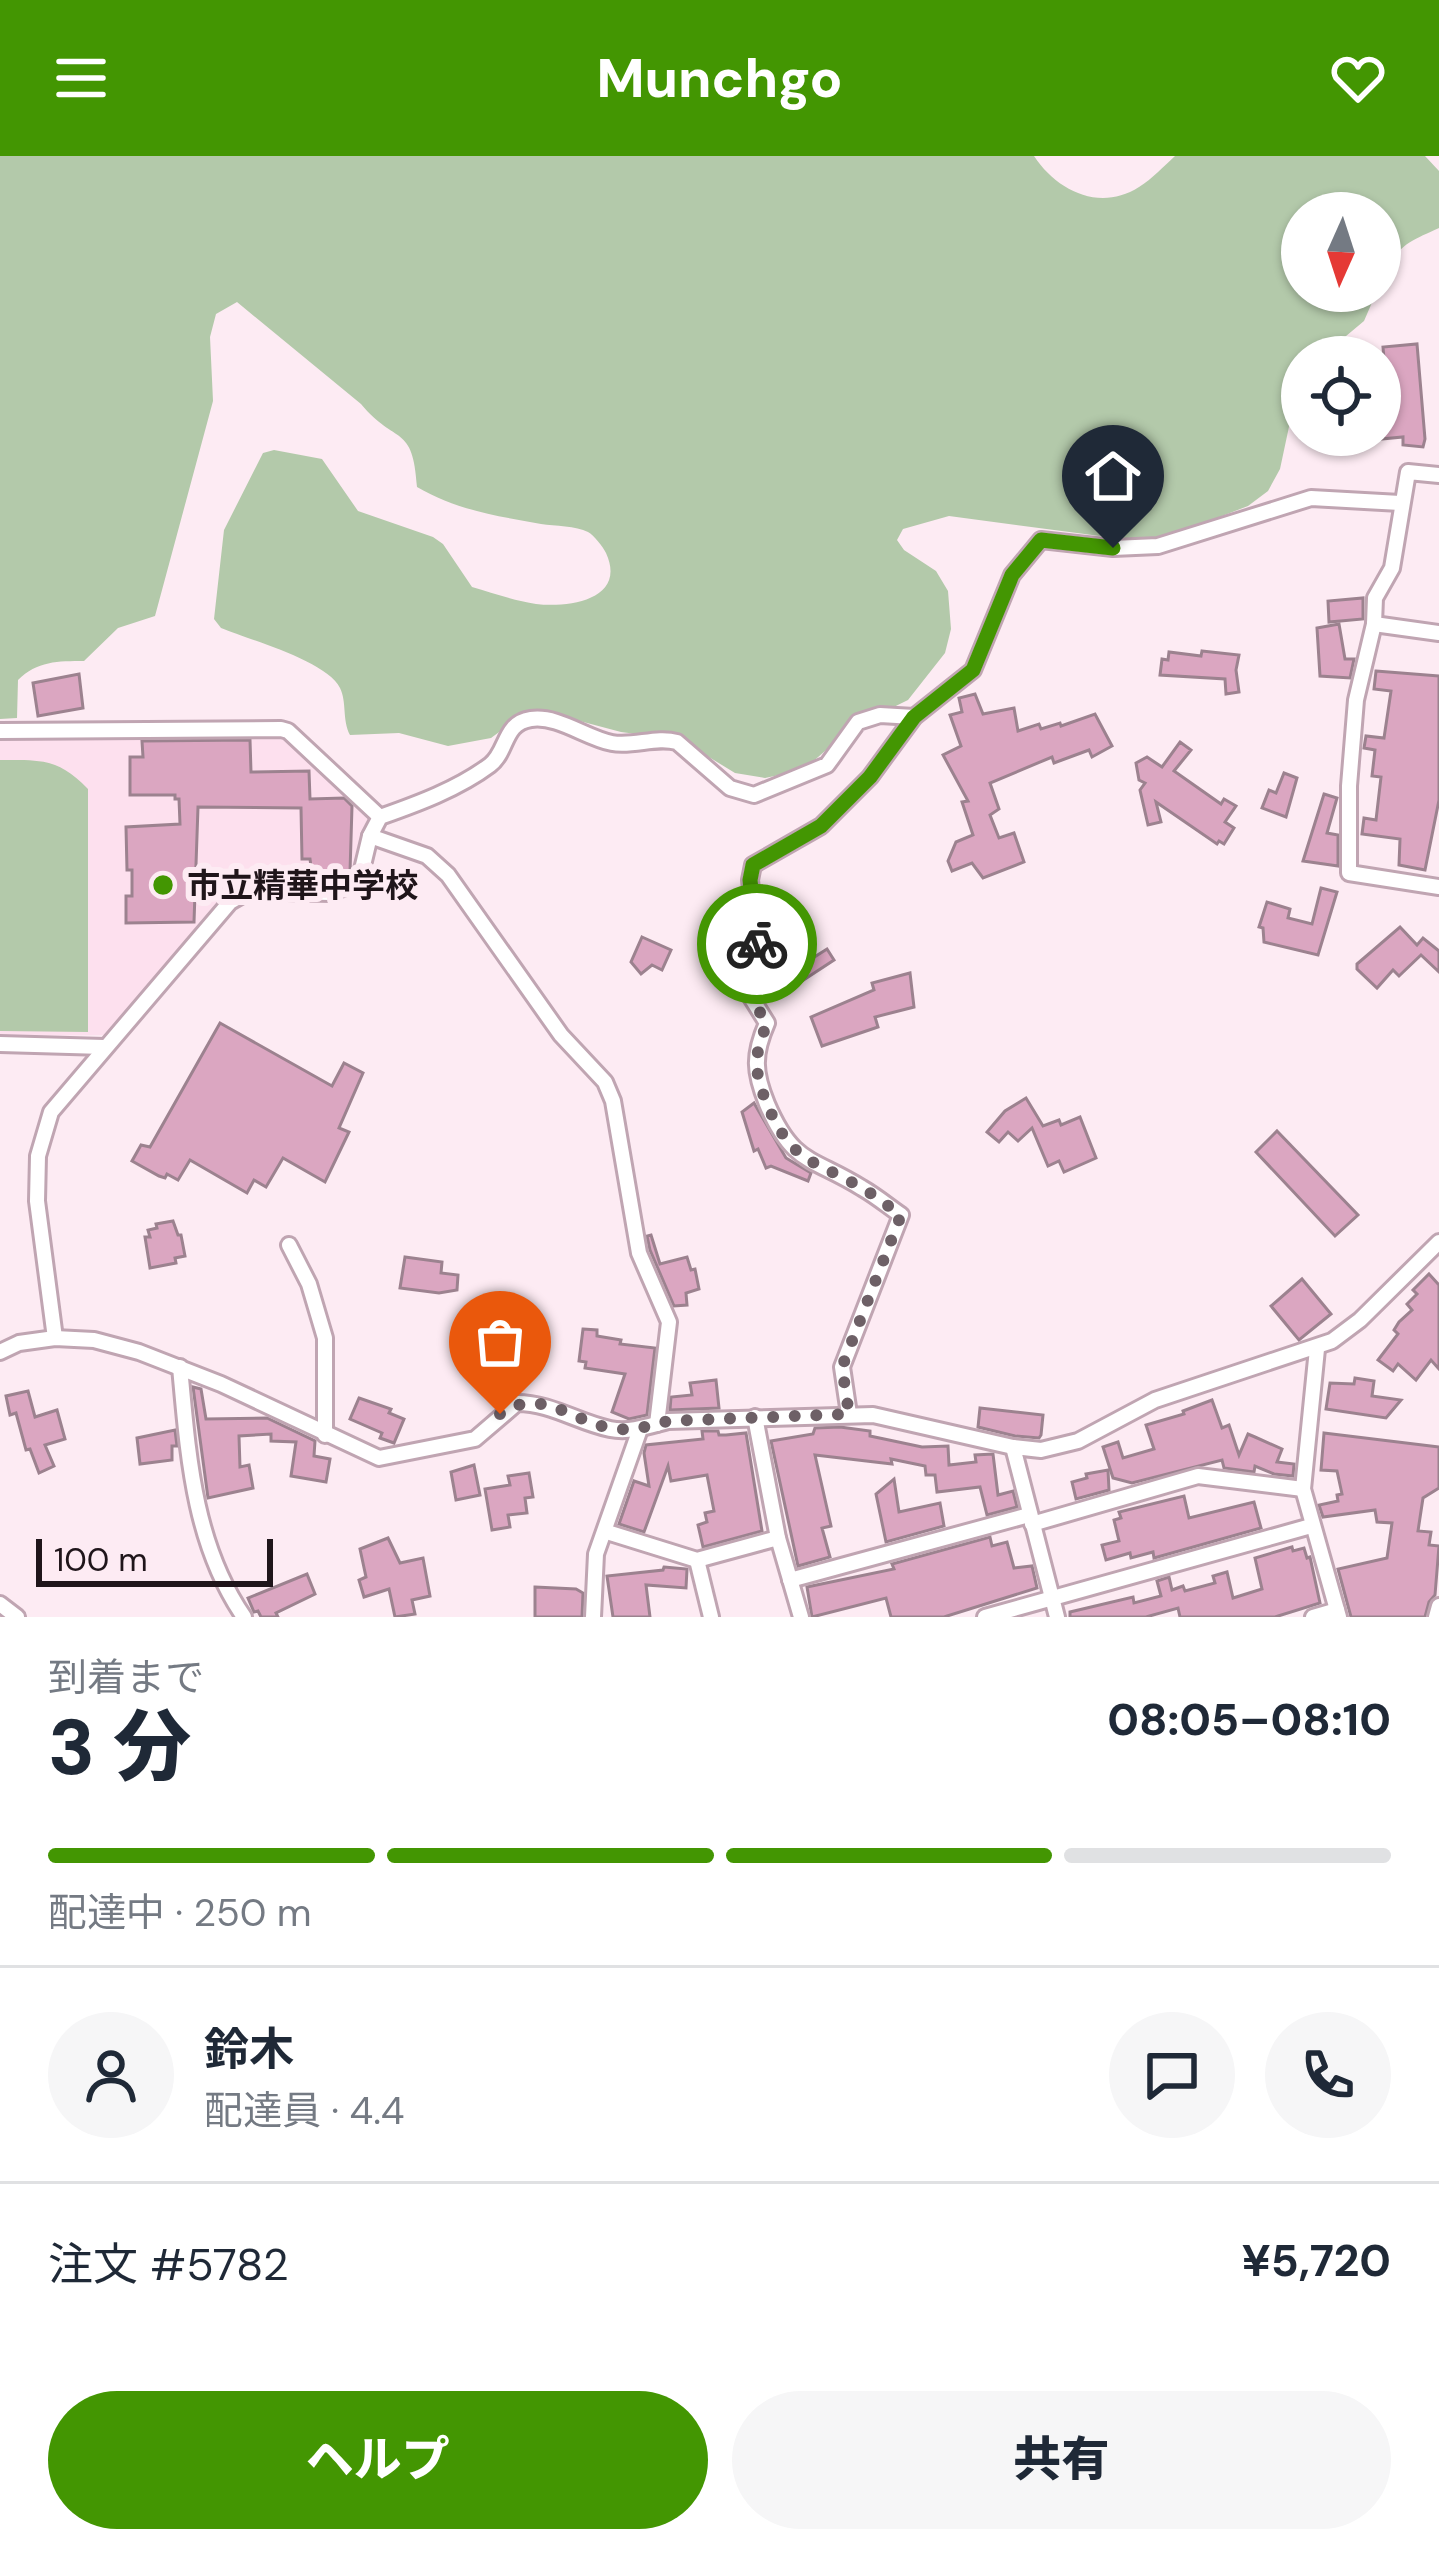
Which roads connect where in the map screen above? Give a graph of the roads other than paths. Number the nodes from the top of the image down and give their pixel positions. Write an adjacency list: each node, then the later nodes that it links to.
1 (1439, 475): 2 (street)
2 (1400, 503): 3 (street); 5 (street)
3 (1374, 624): 4 (street); 9 (street)
4 (1439, 633)
5 (914, 717): 7 (street); 18 (street)
6 (0, 731): 7 (street)
7 (380, 817): 8 (street)
8 (370, 836): 11 (street); 20 (street)
9 (1439, 887)
10 (0, 1043): 11 (street)
11 (104, 1047): 14 (street)
12 (1439, 1242): 15 (street)
13 (289, 1245): 22 (street)
14 (55, 1338): 16 (street); 17 (street)
15 (1317, 1349): 23 (street); 24 (street)
16 (0, 1352)
17 (180, 1366): 22 (street); 36 (street)
18 (849, 1414): 19 (street); 23 (street)
19 (754, 1417): 20 (street); 28 (street)
20 (657, 1424): 21 (street)
21 (640, 1429): 22 (street); 27 (street)
22 (325, 1435)
23 (1013, 1448): 25 (street)
24 (1304, 1489): 25 (street); 26 (street)
25 (1031, 1519): 30 (street); 31 (street)
26 (1311, 1526): 31 (street); 34 (street)
27 (607, 1532): 29 (street); 37 (street)
28 (778, 1538): 29 (street); 30 (street)
29 (698, 1560): 38 (street)
30 (790, 1580): 39 (street)
31 (1052, 1599): 40 (street); 41 (street)
32 (0, 1604): 35 (street)
33 (1439, 1606): 43 (street)
34 (1338, 1614): 42 (street)
35 (17, 1617)
36 (244, 1617)
37 (593, 1617)
38 (711, 1617)
39 (801, 1617)
40 (985, 1617)
41 (1057, 1617)
42 (1312, 1617)
43 (1436, 1617)

